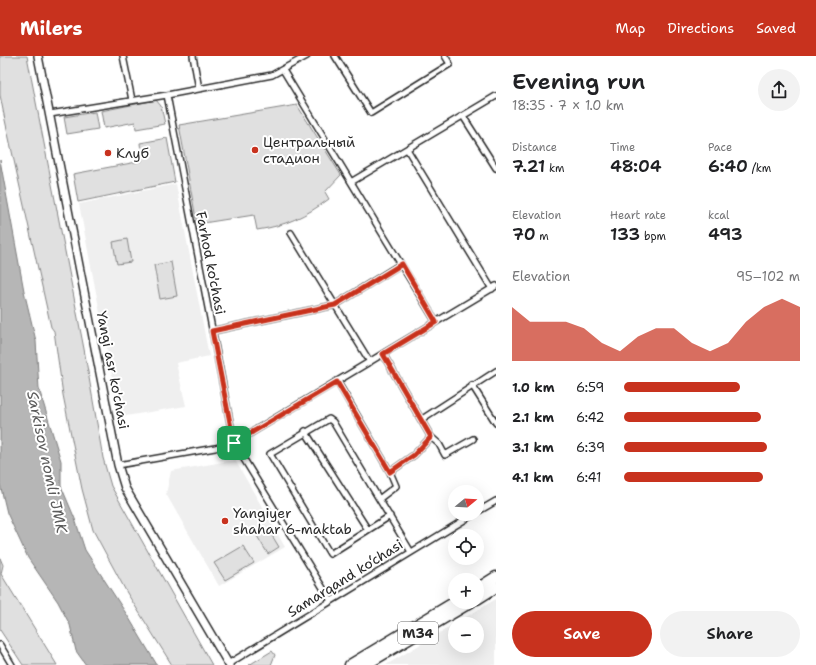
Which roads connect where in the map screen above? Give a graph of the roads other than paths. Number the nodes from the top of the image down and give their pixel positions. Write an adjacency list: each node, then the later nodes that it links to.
1 (38, 56): 12 (street, Yangi asr ko'chasi)
2 (123, 56): 11 (street)
3 (193, 56): 8 (street)
4 (307, 56): 7 (street)
5 (335, 56): 6 (street)
6 (445, 56)
7 (283, 70): 8 (street); 16 (street)
8 (199, 89): 9 (street)
9 (167, 95): 11 (street); 22 (street, Farhod ko'chasi)
10 (496, 96): 13 (street)
11 (132, 100): 12 (street)
12 (50, 114): 34 (street, Yangi asr ko'chasi)
13 (463, 116): 14 (street); 15 (street)
14 (407, 149): 16 (street); 19 (street)
15 (496, 168)
16 (351, 182): 18 (street)
17 (291, 233): 20 (street)
18 (402, 264): 20 (street); 21 (street)
19 (494, 287): 21 (street)
20 (335, 305): 22 (street); 24 (street)
21 (436, 322): 23 (street)
22 (212, 331): 33 (street, Farhod ko'chasi)
23 (383, 354): 24 (street); 28 (street)
24 (370, 362): 26 (street)
25 (496, 370): 27 (street)
26 (337, 382): 33 (street); 35 (street)
27 (472, 385): 28 (street); 29 (street)
28 (422, 419): 31 (street)
29 (496, 423)
30 (305, 432): 36 (street); 41 (street); 41 (street)
31 (431, 437): 32 (street); 35 (street)
32 (473, 439)
33 (234, 443): 34 (street); 47 (street, Farhod ko'chasi)
34 (118, 465): 51 (street, Yangi asr ko'chasi)
35 (390, 472): 36 (street)
36 (379, 499): 39 (street)
37 (496, 501): 38 (street)
38 (484, 508)
39 (390, 516): 41 (street); 42 (street)
40 (462, 521): 42 (street, Samarqand ko‘chasi)
41 (368, 530)
42 (411, 552): 47 (street, Samarqand ko‘chasi)
43 (496, 577): 44 (highway)
44 (484, 585)
45 (496, 588): 46 (highway)
46 (484, 595)
47 (331, 601): 51 (street, Samarqand ko‘chasi)
48 (448, 606): 53 (highway, M34)
49 (459, 609): 54 (highway, M34)
50 (0, 645): 52 (street)
51 (228, 664)
52 (12, 665)
53 (350, 665)
54 (365, 665)

